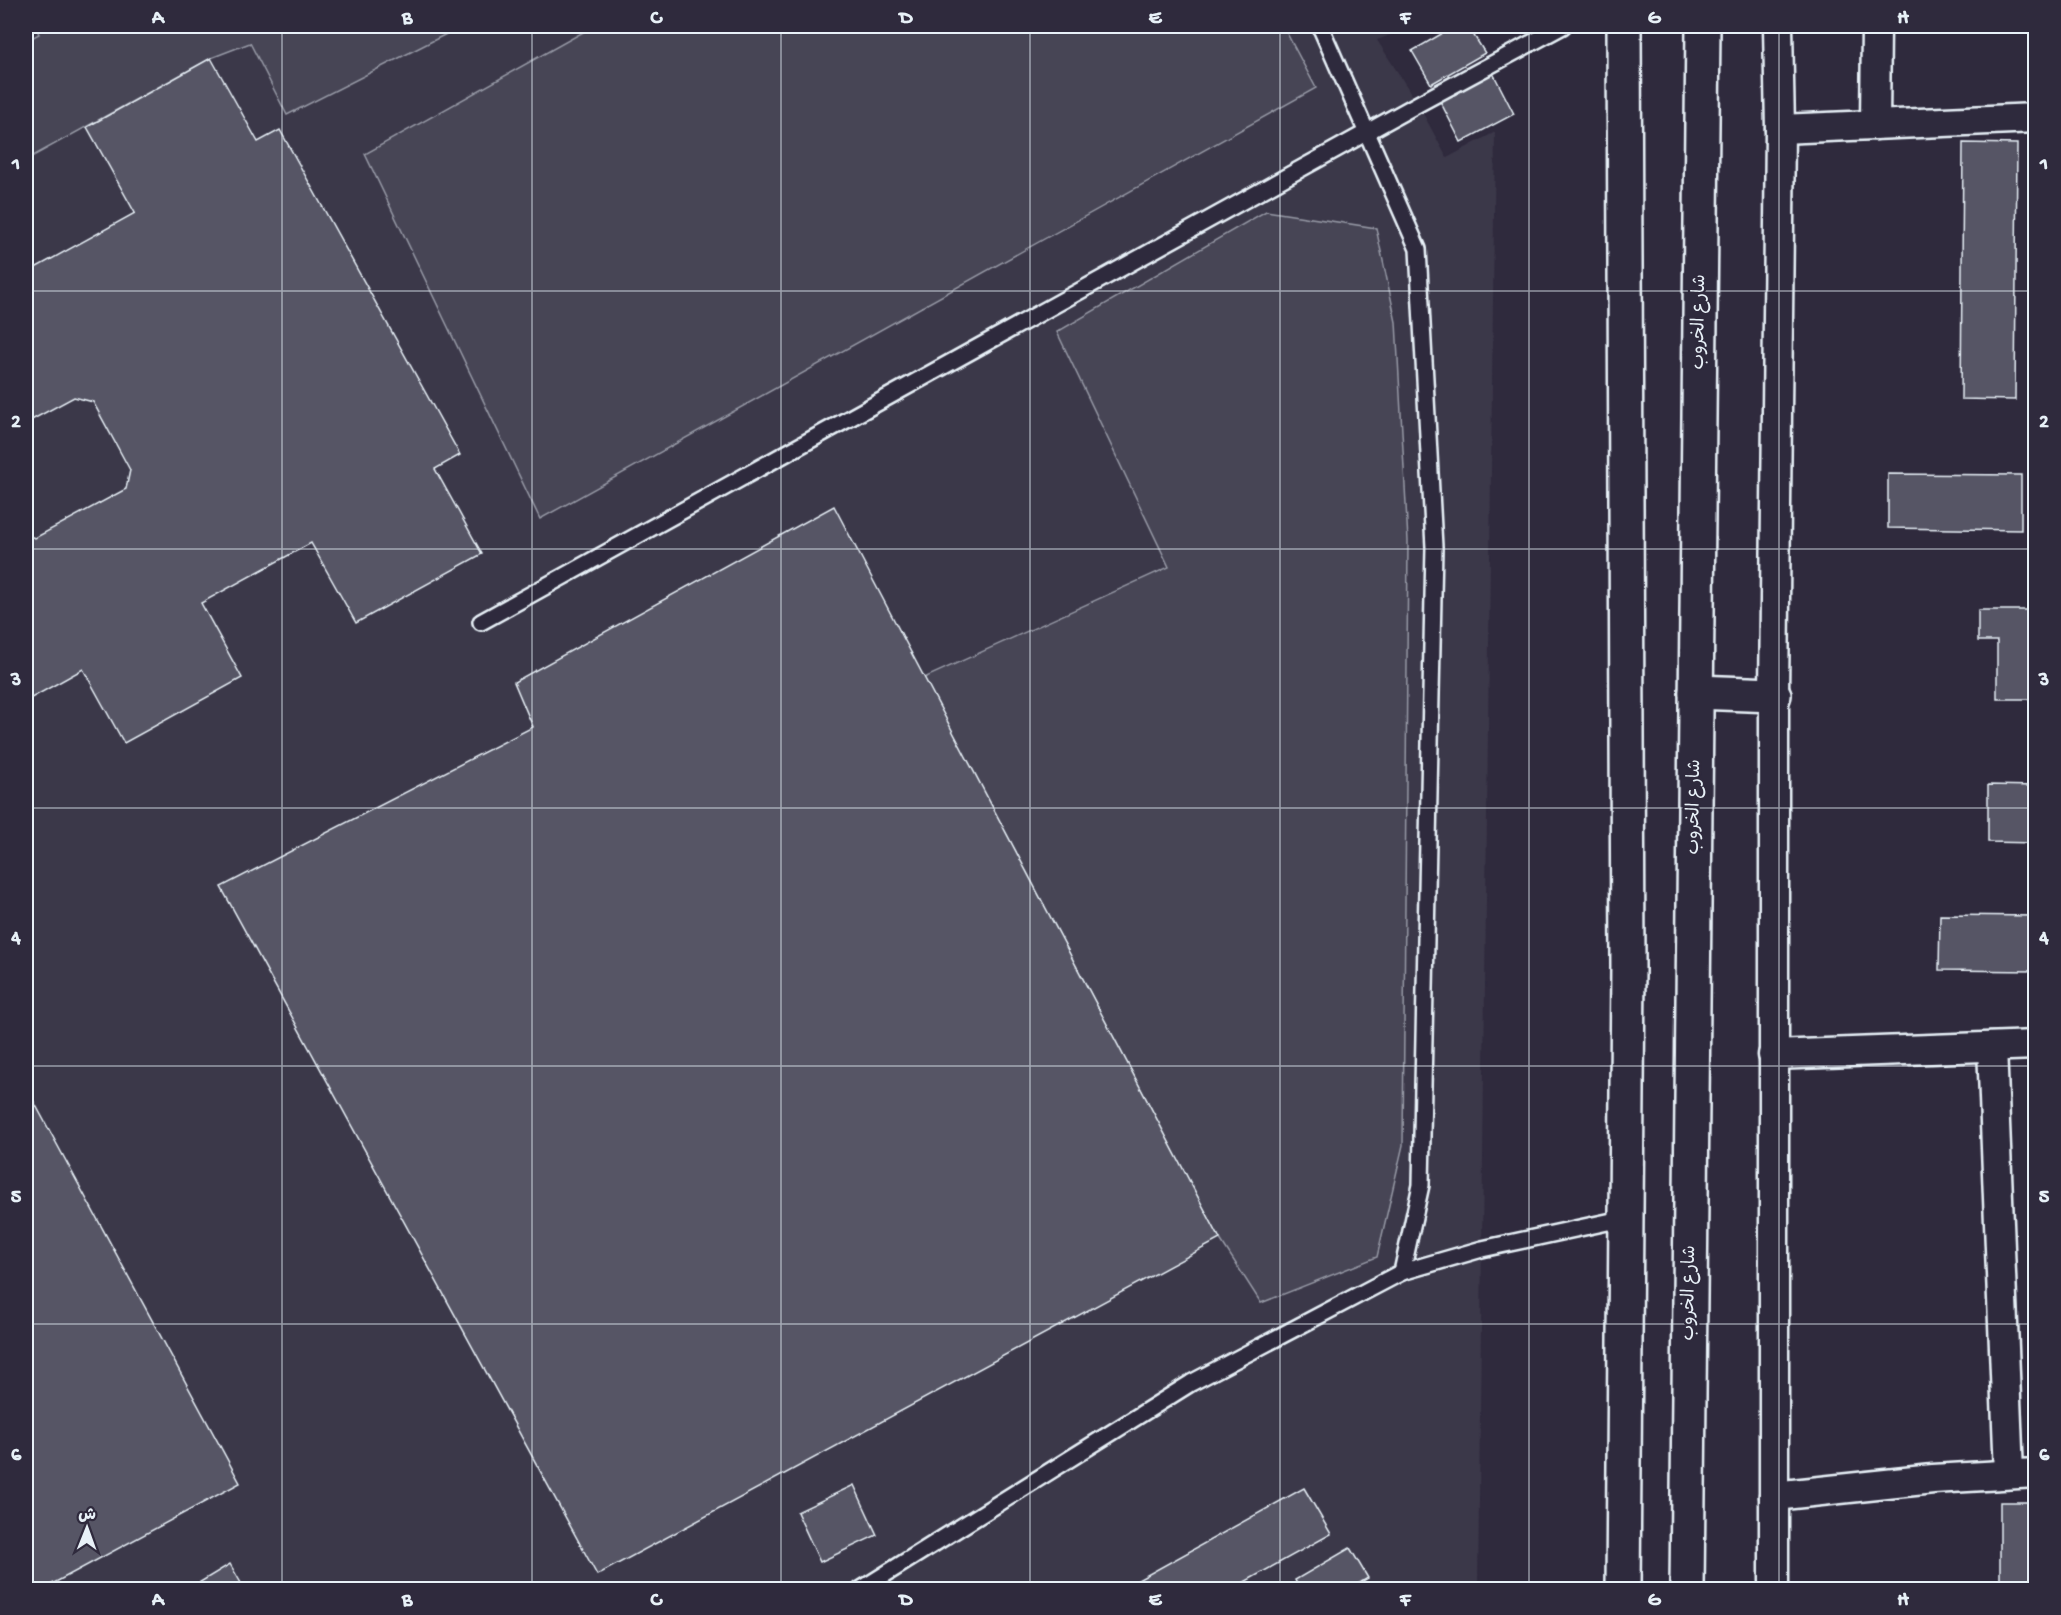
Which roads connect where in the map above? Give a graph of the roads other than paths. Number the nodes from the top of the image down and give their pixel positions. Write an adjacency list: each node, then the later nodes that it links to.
1 (1320, 26): 10 (lane)
2 (1563, 26): 10 (lane)
3 (1624, 26): 17 (main road)
4 (1703, 26): 12 (main road, شارع الخروب)
5 (1778, 26): 9 (street)
6 (1876, 26): 8 (street)
7 (2036, 118): 8 (street)
8 (1875, 125): 9 (street)
9 (1780, 129): 13 (street)
10 (1366, 132): 11 (lane); 18 (lane)
11 (481, 622)
12 (1696, 692): 13 (main road); 23 (main road, شارع الخروب)
13 (1773, 695): 16 (street)
14 (2036, 1046): 15 (street)
15 (1992, 1047): 16 (street); 19 (street)
16 (1773, 1054): 20 (street)
17 (1626, 1218): 18 (lane); 22 (main road)
18 (1402, 1272): 21 (lane)
19 (2022, 1473): 20 (street)
20 (1774, 1496): 24 (street)
21 (860, 1590)
22 (1623, 1590)
23 (1687, 1590)
24 (1774, 1590)

